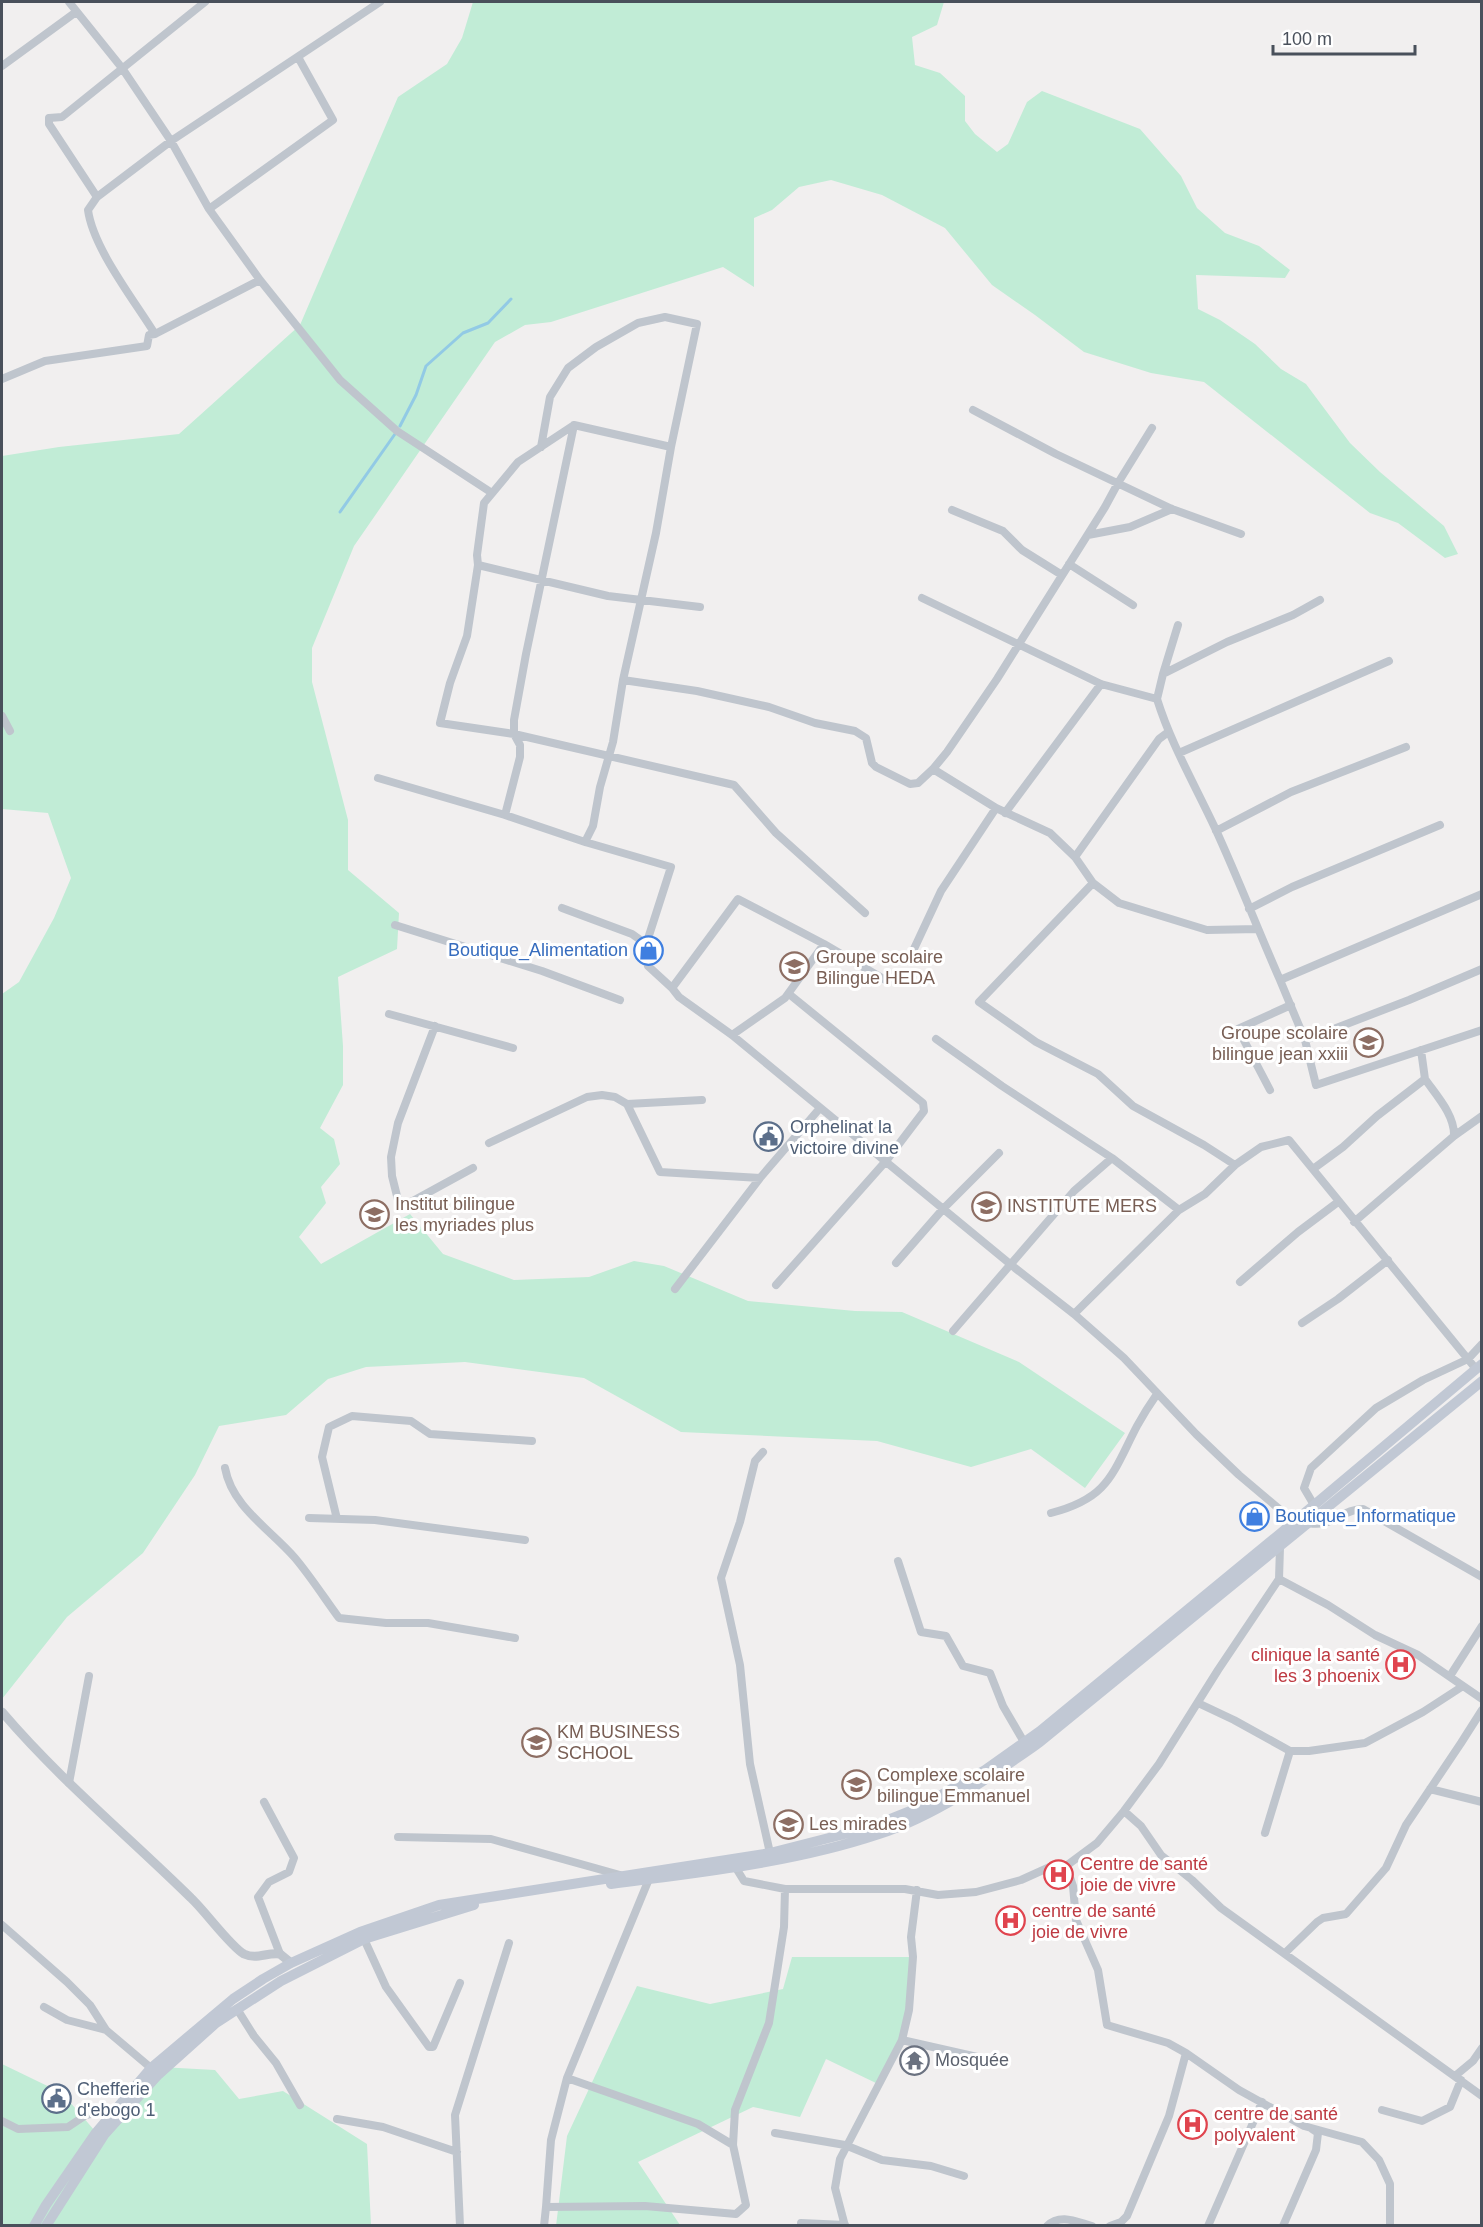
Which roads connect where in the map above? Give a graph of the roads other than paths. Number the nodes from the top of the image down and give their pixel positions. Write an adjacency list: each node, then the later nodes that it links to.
1 (69, 2): 4 (street)
2 (205, 2): 7 (street)
3 (380, 2): 5 (street)
4 (76, 12): 6 (street); 7 (street)
5 (298, 57): 8 (street); 10 (street)
6 (2, 66)
7 (122, 68): 8 (street); 9 (street)
8 (171, 141): 9 (street); 10 (street)
9 (96, 197): 12 (street)
10 (208, 209): 11 (street)
11 (260, 280): 12 (street); 20 (street)
12 (155, 334): 13 (street)
13 (2, 379)
14 (973, 410): 19 (street)
15 (574, 424): 17 (street); 18 (street); 28 (street)
16 (1152, 428): 19 (street)
17 (541, 447): 18 (street); 20 (street)
18 (671, 447): 31 (street)
19 (1118, 483): 21 (street); 24 (street)
20 (492, 493): 26 (street)
21 (1172, 509): 23 (street); 24 (street)
22 (952, 510): 27 (street)
23 (1241, 534)
24 (1088, 535): 25 (street)
25 (1069, 564): 27 (street); 32 (street)
26 (478, 565): 28 (street); 44 (street)
27 (1062, 575): 35 (street)
28 (542, 581): 31 (street); 44 (street)
29 (922, 598): 35 (street)
30 (1320, 600): 37 (street)
31 (640, 601): 33 (street); 38 (street)
32 (1133, 605)
33 (700, 607)
34 (1178, 625): 37 (street)
35 (1018, 645): 39 (street); 48 (street)
36 (1389, 661): 46 (street)
37 (1162, 674): 40 (street)
38 (622, 680): 47 (street); 48 (street)
39 (1101, 684): 40 (street); 51 (street)
40 (1157, 699): 43 (street)
41 (2, 716): 42 (street)
42 (10, 731)
43 (1167, 732): 46 (street); 56 (street)
44 (514, 734): 47 (street); 52 (street)
45 (1406, 747): 54 (street)
46 (1179, 753): 54 (street)
47 (609, 755): 55 (street); 61 (street)
48 (933, 769): 50 (street)
49 (378, 778): 52 (street)
50 (996, 808): 51 (street); 66 (street)
51 (1005, 813): 56 (street)
52 (505, 815): 55 (street)
53 (1440, 825): 60 (street)
54 (1216, 831): 60 (street)
55 (585, 842): 65 (street)
56 (1075, 857): 57 (street)
57 (1093, 883): 63 (street); 93 (street)
58 (1482, 894): 68 (street)
59 (562, 908): 65 (street)
60 (1249, 909): 63 (street)
61 (864, 913)
62 (395, 925): 72 (street)
63 (1258, 929): 68 (street)
64 (824, 944): 69 (street); 70 (street); 71 (street)
65 (644, 951): 70 (street)
66 (913, 951)
67 (1482, 969): 79 (street)
68 (1280, 980): 73 (street)
69 (887, 981)
70 (672, 988): 77 (street)
71 (789, 994): 77 (street); 92 (street)
72 (620, 1000)
73 (1290, 1005): 79 (street); 83 (street)
74 (389, 1014): 75 (street)
75 (435, 1026): 80 (street); 94 (street)
76 (1482, 1030): 81 (street)
77 (732, 1035): 86 (street)
78 (936, 1039): 91 (street)
79 (1305, 1040): 81 (street)
80 (513, 1048)
81 (1421, 1050): 82 (street)
82 (1425, 1079): 88 (street); 95 (street)
83 (1270, 1090)
84 (702, 1100): 85 (street)
85 (627, 1104): 89 (street); 96 (street)
86 (820, 1108): 92 (street); 96 (street)
87 (1482, 1116): 88 (street)
88 (1454, 1136): 100 (street)
89 (489, 1143)
90 (999, 1153): 98 (street)
91 (1112, 1158): 99 (street); 103 (street)
92 (886, 1161): 98 (street); 105 (street)
93 (1235, 1165): 95 (street); 99 (street)
94 (473, 1168)
95 (1312, 1169): 97 (street)
96 (760, 1178): 106 (street)
97 (1338, 1202): 100 (street); 104 (street)
98 (944, 1209): 102 (street); 103 (street)
99 (1179, 1210): 107 (street)
100 (1354, 1222): 101 (street)
101 (1389, 1260): 108 (street); 111 (street)
102 (896, 1263)
103 (1010, 1264): 107 (street); 109 (street)
104 (1240, 1282)
105 (776, 1285)
106 (675, 1289)
107 (1074, 1314): 114 (street)
108 (1302, 1323)
109 (953, 1331)
110 (1482, 1344): 111 (street)
111 (1468, 1359): 112 (street); 118 (street)
112 (1479, 1367): 118 (main road)
113 (1482, 1381): 122 (main road)
114 (1157, 1394): 119 (street); 122 (street)
115 (532, 1441): 121 (street)
116 (763, 1452): 146 (street)
117 (225, 1468): 129 (street)
118 (1314, 1505): 122 (main road)
119 (1051, 1513)
120 (309, 1518): 121 (street)
121 (337, 1519): 123 (street)
122 (1302, 1524): 124 (main road); 126 (street); 137 (main road)
123 (525, 1540)
124 (1280, 1547): 127 (street); 148 (main road)
125 (898, 1561): 137 (street)
126 (1482, 1576)
127 (1279, 1579): 131 (street); 134 (street)
128 (1482, 1626): 131 (street)
129 (515, 1638)
130 (89, 1676): 139 (street)
131 (1450, 1676): 132 (street)
132 (1464, 1686): 133 (street); 138 (street)
133 (1482, 1699)
134 (1198, 1703): 138 (street); 143 (street)
135 (1482, 1710): 140 (street)
136 (2, 1712): 139 (street)
137 (1024, 1742): 146 (main road)
138 (1290, 1751): 144 (street)
139 (69, 1783): 158 (street)
140 (1431, 1789): 142 (street); 157 (street)
141 (264, 1802): 158 (street)
142 (1482, 1802)
143 (1124, 1811): 147 (street); 157 (street)
144 (1265, 1833)
145 (398, 1837): 149 (street)
146 (770, 1853): 149 (main road)
147 (1066, 1866): 153 (street); 166 (street)
148 (736, 1868): 150 (main road); 152 (street)
149 (621, 1875): 151 (main road)
150 (649, 1879): 151 (main road); 169 (street)
151 (577, 1886): 155 (main road); 159 (main road)
152 (785, 1889): 153 (street); 180 (street)
153 (917, 1890): 164 (street)
154 (2, 1925): 163 (street)
155 (363, 1939): 160 (street); 162 (main road)
156 (509, 1943): 182 (street)
157 (1285, 1953): 170 (street)
158 (280, 1954): 159 (street)
159 (291, 1963): 168 (main road)
160 (460, 1983)
161 (44, 2007): 163 (street)
162 (237, 2009): 173 (street); 189 (main road)
163 (106, 2030): 168 (street)
164 (902, 2040): 167 (street); 181 (street)
165 (1482, 2048): 170 (street)
166 (1186, 2053): 172 (street); 186 (street)
167 (986, 2059)
168 (151, 2068): 174 (main road)
169 (567, 2078): 180 (street); 184 (street)
170 (1458, 2078): 171 (street); 175 (street)
171 (1482, 2096)
172 (1262, 2102): 178 (street); 195 (street)
173 (300, 2106)
174 (116, 2108): 177 (street); 188 (main road)
175 (1382, 2110)
176 (337, 2119): 182 (street)
177 (2, 2121)
178 (1309, 2127): 196 (street); 197 (street)
179 (775, 2133): 181 (street)
180 (733, 2145): 184 (street)
181 (845, 2145): 183 (street); 187 (street)
182 (458, 2152): 190 (street)
183 (964, 2176)
184 (546, 2207): 191 (street)
185 (801, 2223): 187 (street)
186 (1125, 2224): 194 (street)
187 (845, 2225)
188 (34, 2226)
189 (46, 2226)
190 (460, 2226)
191 (544, 2226)
192 (1047, 2226): 193 (street)
193 (1092, 2226)
194 (1110, 2226)
195 (1208, 2226)
196 (1283, 2226)
197 (1390, 2226)

